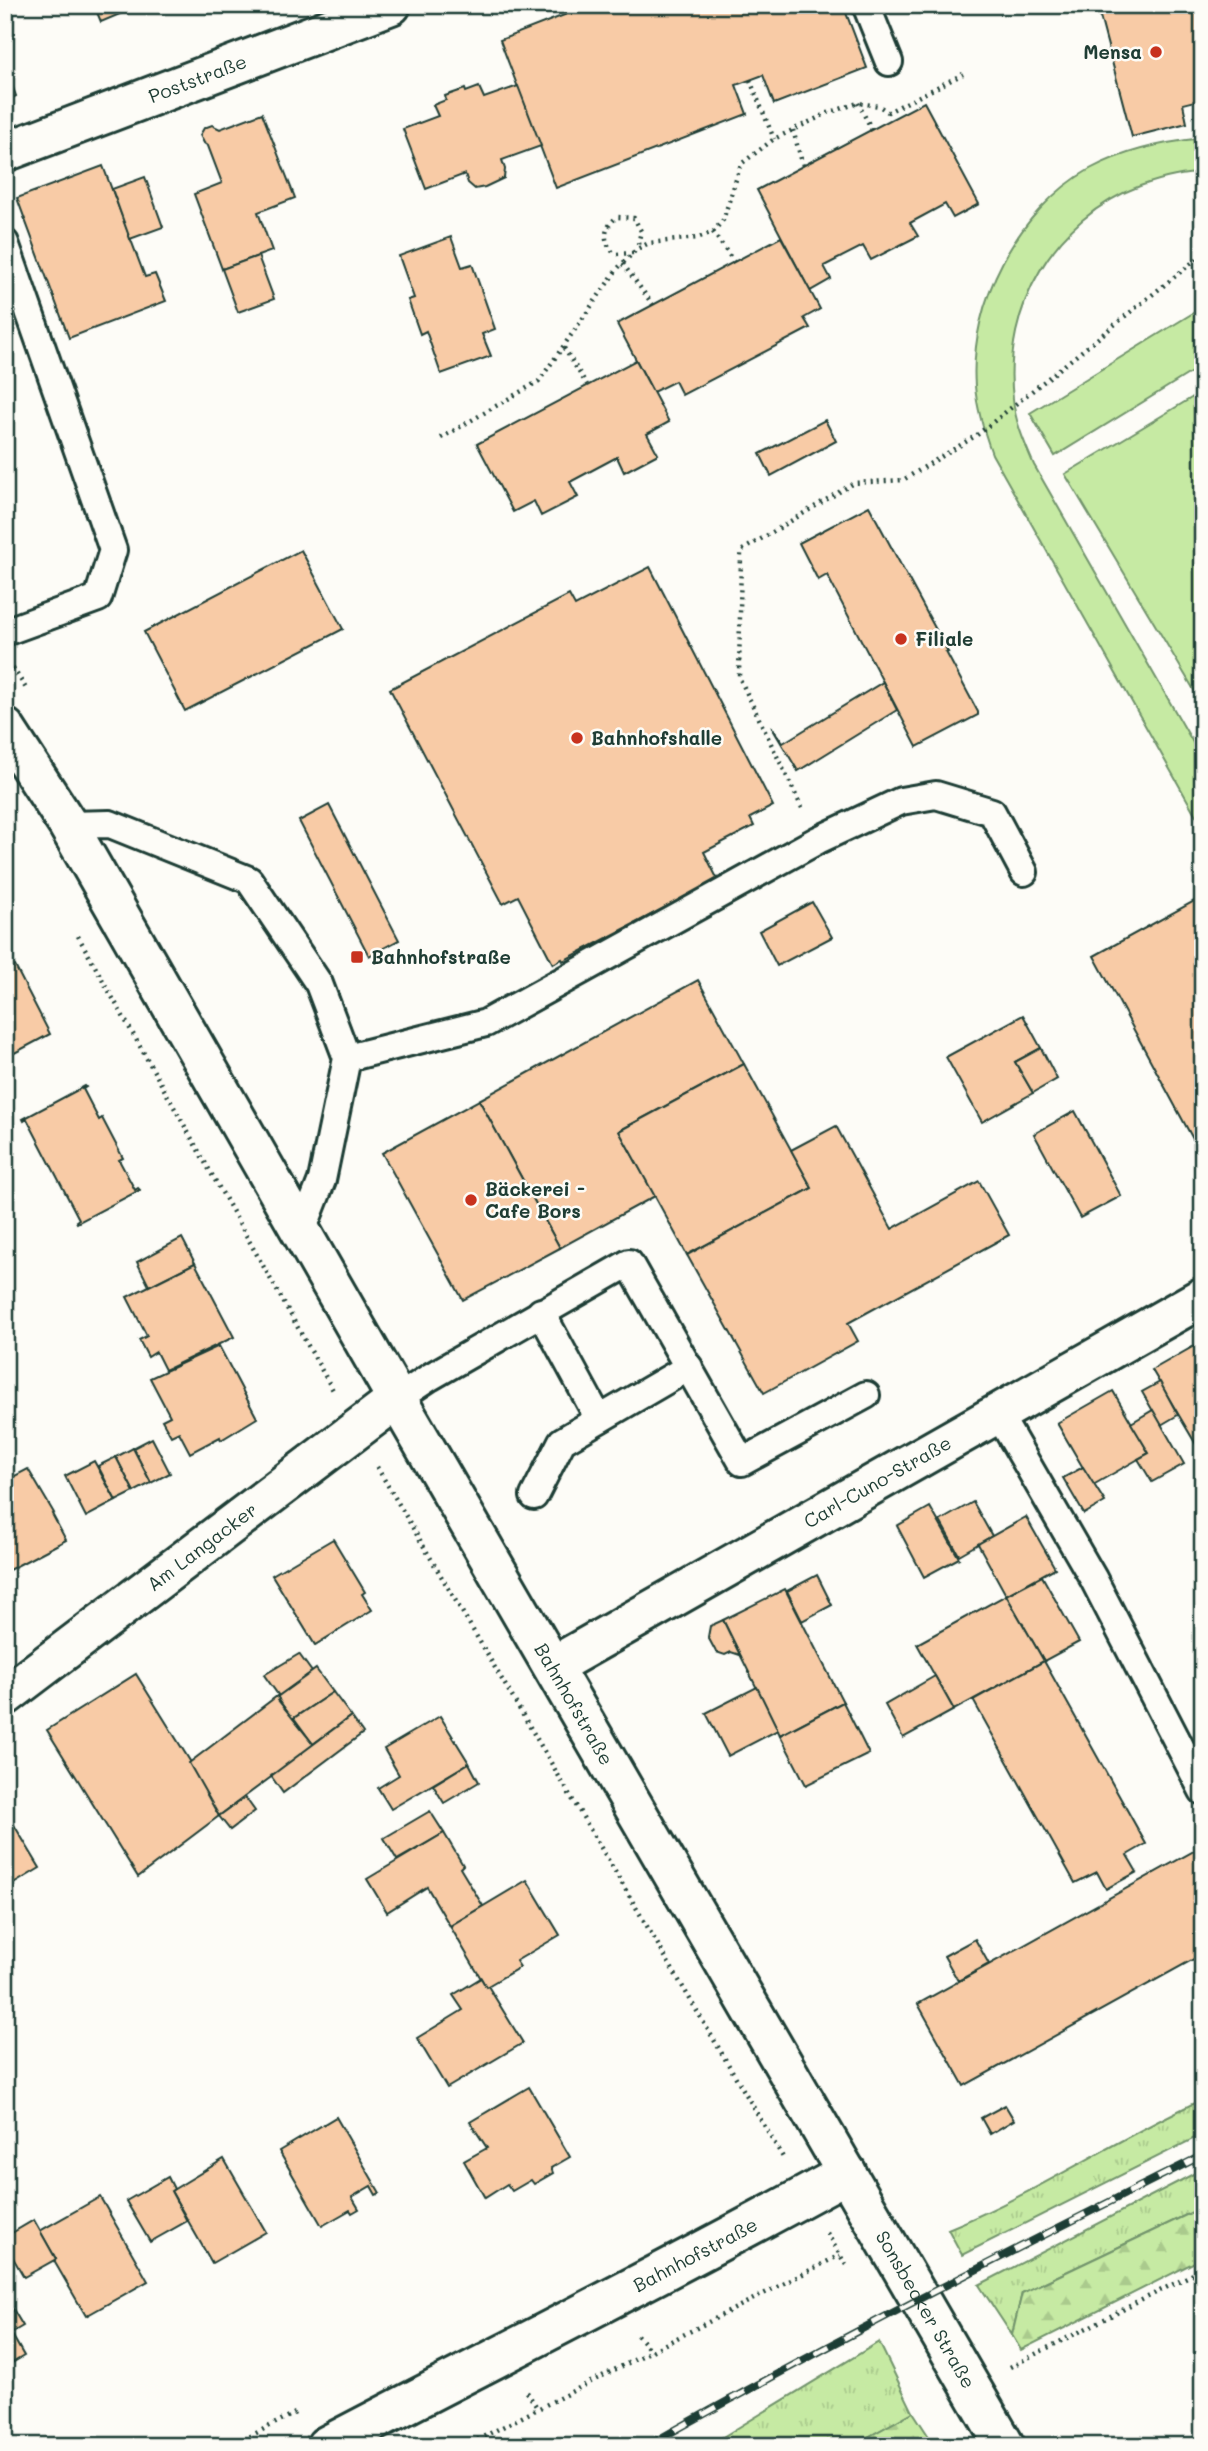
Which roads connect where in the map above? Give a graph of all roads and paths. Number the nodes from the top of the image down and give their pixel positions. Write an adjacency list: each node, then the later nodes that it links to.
1 (391, 5): 10 (street, Poststraße)
2 (866, 5): 3 (lane)
3 (889, 62)
4 (963, 74): 6 (path)
5 (750, 80): 9 (path)
6 (858, 103): 7 (path); 8 (path)
7 (793, 130): 9 (path); 11 (path)
8 (872, 130)
9 (774, 139): 12 (path)
10 (5, 152)
11 (803, 166)
12 (713, 232): 14 (path); 16 (path)
13 (5, 243): 22 (lane)
14 (635, 251): 14 (path); 17 (path)
15 (1203, 254): 25 (path)
16 (734, 262)
17 (623, 264): 18 (path); 19 (path)
18 (653, 305)
19 (564, 348): 20 (path); 21 (path)
20 (587, 386)
21 (441, 438)
22 (5, 632)
23 (5, 728): 24 (street, Bahnhofstraße)
24 (68, 825): 28 (lane); 29 (street, Bahnhofstraße)
25 (818, 840): 26 (lane); 28 (lane)
26 (1024, 872)
27 (73, 927): 37 (path)
28 (347, 1058): 29 (lane)
29 (302, 1231): 34 (street, Bahnhofstraße)
30 (1203, 1297): 35 (street, Carl-Cuno-Straße)
31 (541, 1312): 32 (lane); 34 (lane); 36 (lane)
32 (689, 1367): 33 (lane); 36 (lane)
33 (866, 1395)
34 (397, 1399): 37 (street, Am Langacker); 39 (street, Bahnhofstraße)
35 (997, 1412): 39 (street, Carl-Cuno-Straße); 41 (lane)
36 (599, 1419): 38 (lane)
37 (356, 1430): 40 (street, Am Langacker); 42 (path)
38 (534, 1496)
39 (553, 1666): 43 (street, Bahnhofstraße)
40 (5, 1696)
41 (1203, 1791)
42 (785, 2161)
43 (847, 2173): 51 (street, Bahnhofstraße); 53 (street, Sonsbecker Straße)
44 (840, 2255): 47 (path)
45 (1203, 2269): 48 (path)
46 (637, 2335): 47 (path)
47 (651, 2351): 50 (path)
48 (1002, 2373)
49 (527, 2392): 50 (path)
50 (538, 2409): 52 (path)
51 (326, 2446)
52 (465, 2446)
53 (1005, 2446)

